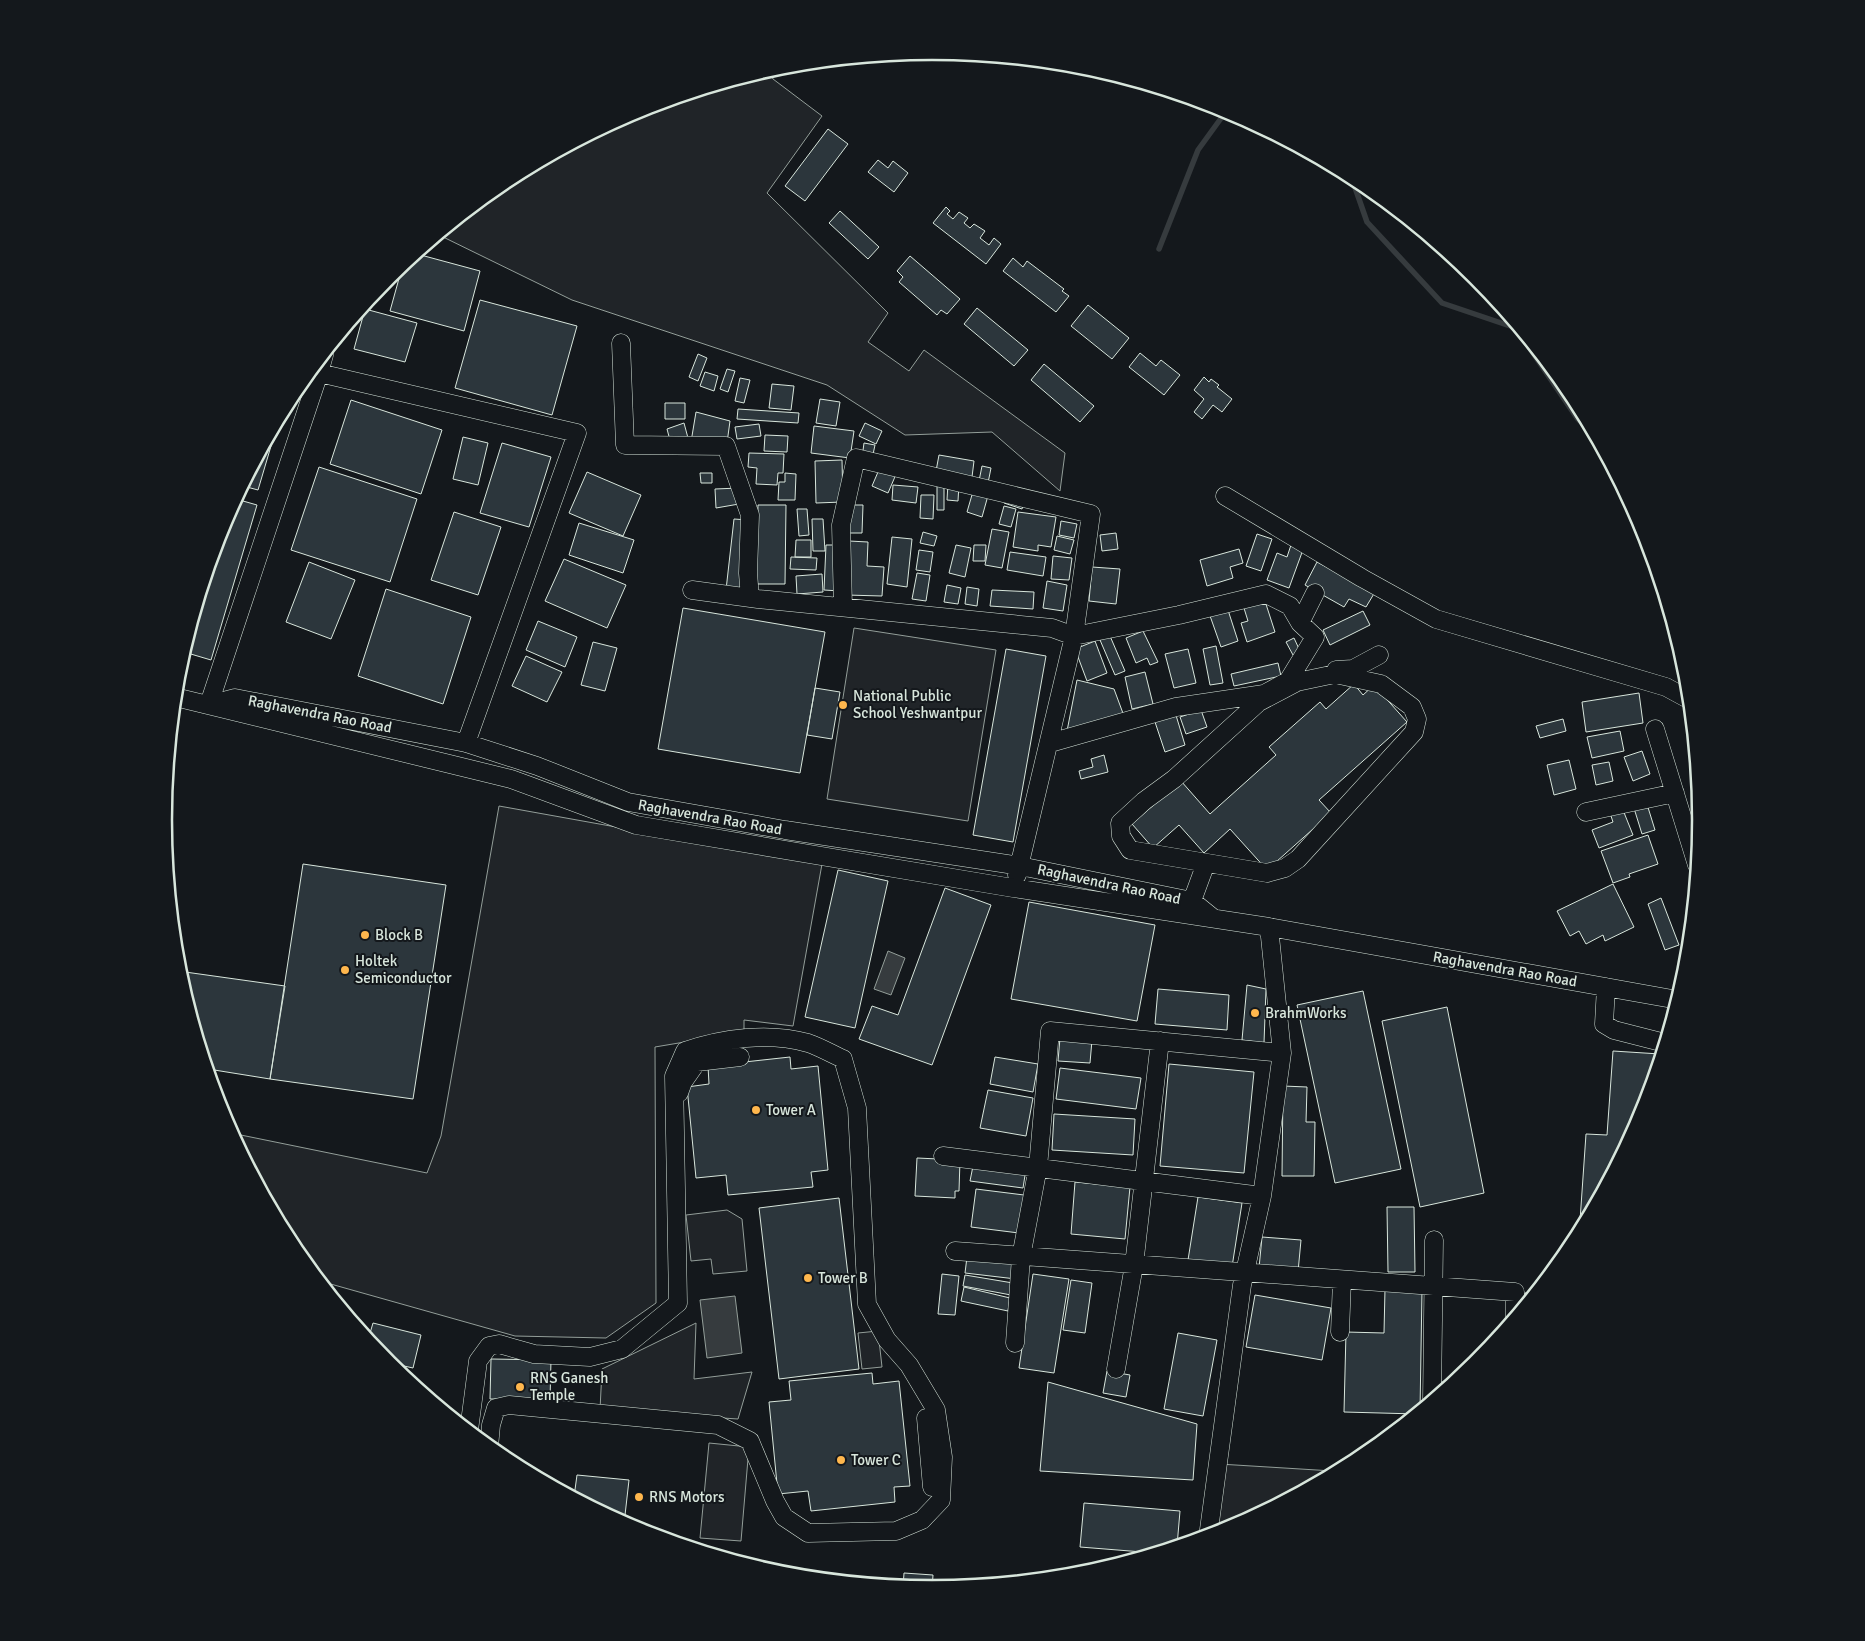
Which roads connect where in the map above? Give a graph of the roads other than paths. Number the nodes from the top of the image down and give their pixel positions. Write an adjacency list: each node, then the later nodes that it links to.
1 (620, 343): 7 (street)
2 (318, 373): 17 (street)
3 (312, 381): 15 (street)
4 (1225, 496): 13 (street)
5 (692, 590): 7 (street)
6 (1315, 593): 9 (street)
7 (750, 598): 8 (street)
8 (843, 607): 10 (street); 10 (street)
9 (1300, 623): 10 (street); 12 (street)
10 (1074, 636): 18 (street)
11 (1378, 655): 12 (street)
12 (1294, 670): 18 (street)
13 (1682, 696)
14 (183, 699): 15 (street, Raghavendra Rao Road)
15 (209, 704): 17 (street, Raghavendra Rao Road); 24 (street, Raghavendra Rao Road)
16 (1655, 729): 19 (street)
17 (466, 742): 23 (street, Raghavendra Rao Road)
18 (1050, 743): 23 (street)
19 (1675, 792): 20 (street); 21 (street)
20 (1586, 812)
21 (1692, 848)
22 (1206, 863): 22 (street); 25 (street)
23 (1020, 866): 24 (street); 25 (street, Raghavendra Rao Road)
24 (1013, 888): 26 (street, Raghavendra Rao Road)
25 (1192, 901): 26 (street, Raghavendra Rao Road)
26 (1214, 919): 27 (street, Raghavendra Rao Road)
27 (1269, 927): 28 (street, Raghavendra Rao Road); 32 (street)
28 (1606, 987): 29 (street, Raghavendra Rao Road); 31 (street)
29 (1671, 999)
30 (1160, 1041): 32 (street); 36 (street); 37 (street)
31 (1660, 1042)
32 (1282, 1053): 38 (street)
33 (740, 1056): 34 (street)
34 (675, 1102): 52 (street); 56 (street)
35 (943, 1156): 36 (street)
36 (1038, 1167): 37 (street); 41 (street)
37 (1144, 1182): 38 (street); 42 (street)
38 (1262, 1196): 43 (street)
39 (1434, 1240): 45 (street)
40 (954, 1252): 41 (street)
41 (1020, 1256): 42 (street); 48 (street)
42 (1134, 1265): 43 (street); 49 (street)
43 (1245, 1274): 44 (street); 57 (street)
44 (1342, 1280): 45 (street); 47 (street)
45 (1434, 1286): 46 (street); 50 (street)
46 (1515, 1309)
47 (1340, 1332)
48 (1015, 1344)
49 (1116, 1369)
50 (1432, 1394)
51 (926, 1415): 56 (street)
52 (469, 1423)
53 (491, 1425): 54 (street); 55 (street); 56 (street)
54 (473, 1426)
55 (489, 1438)
56 (934, 1507)
57 (1209, 1529)

